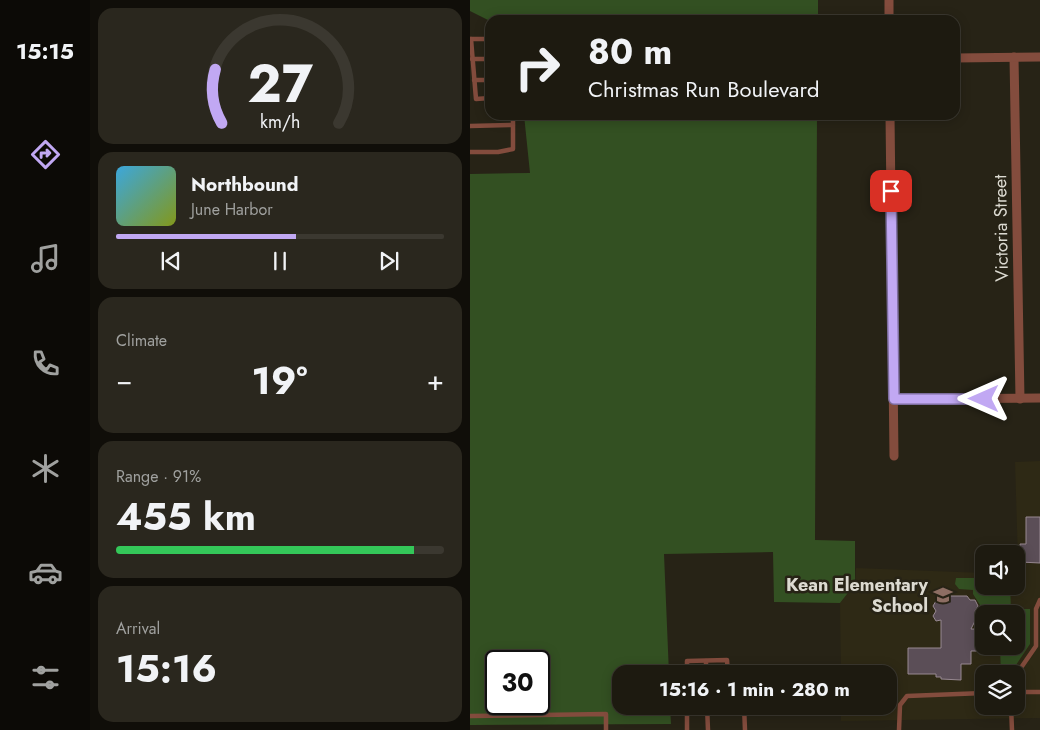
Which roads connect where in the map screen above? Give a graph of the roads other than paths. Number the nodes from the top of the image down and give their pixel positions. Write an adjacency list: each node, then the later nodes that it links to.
1 (889, 0): 2 (street)
2 (889, 15)
3 (470, 39): 4 (lane); 8 (lane)
4 (485, 39)
5 (1040, 57): 7 (street)
6 (960, 58): 7 (street)
7 (1014, 58): 18 (street, Victoria Street)
8 (472, 59): 9 (lane); 10 (lane)
9 (485, 59)
10 (474, 80): 11 (lane); 12 (lane)
11 (485, 80)
12 (485, 98)
13 (513, 120): 15 (lane)
14 (890, 120): 20 (street)
15 (513, 125): 16 (lane); 17 (lane)
16 (470, 126)
17 (470, 152)
18 (1020, 398): 19 (street); 20 (street)
19 (1040, 398)
20 (894, 399): 21 (street)
21 (894, 456)
22 (1040, 600): 27 (lane)
23 (706, 661): 24 (lane); 25 (lane); 26 (lane)
24 (687, 665)
25 (706, 665)
26 (727, 665)
27 (1023, 665)
28 (1025, 692): 29 (lane)
29 (1040, 692)
30 (975, 693): 40 (lane)
31 (687, 715): 37 (lane)
32 (707, 715): 38 (lane)
33 (744, 715): 39 (lane)
34 (1011, 715): 41 (lane)
35 (470, 716): 36 (lane)
36 (606, 730)
37 (687, 730)
38 (708, 730)
39 (745, 730)
40 (899, 730)
41 (1012, 730)

